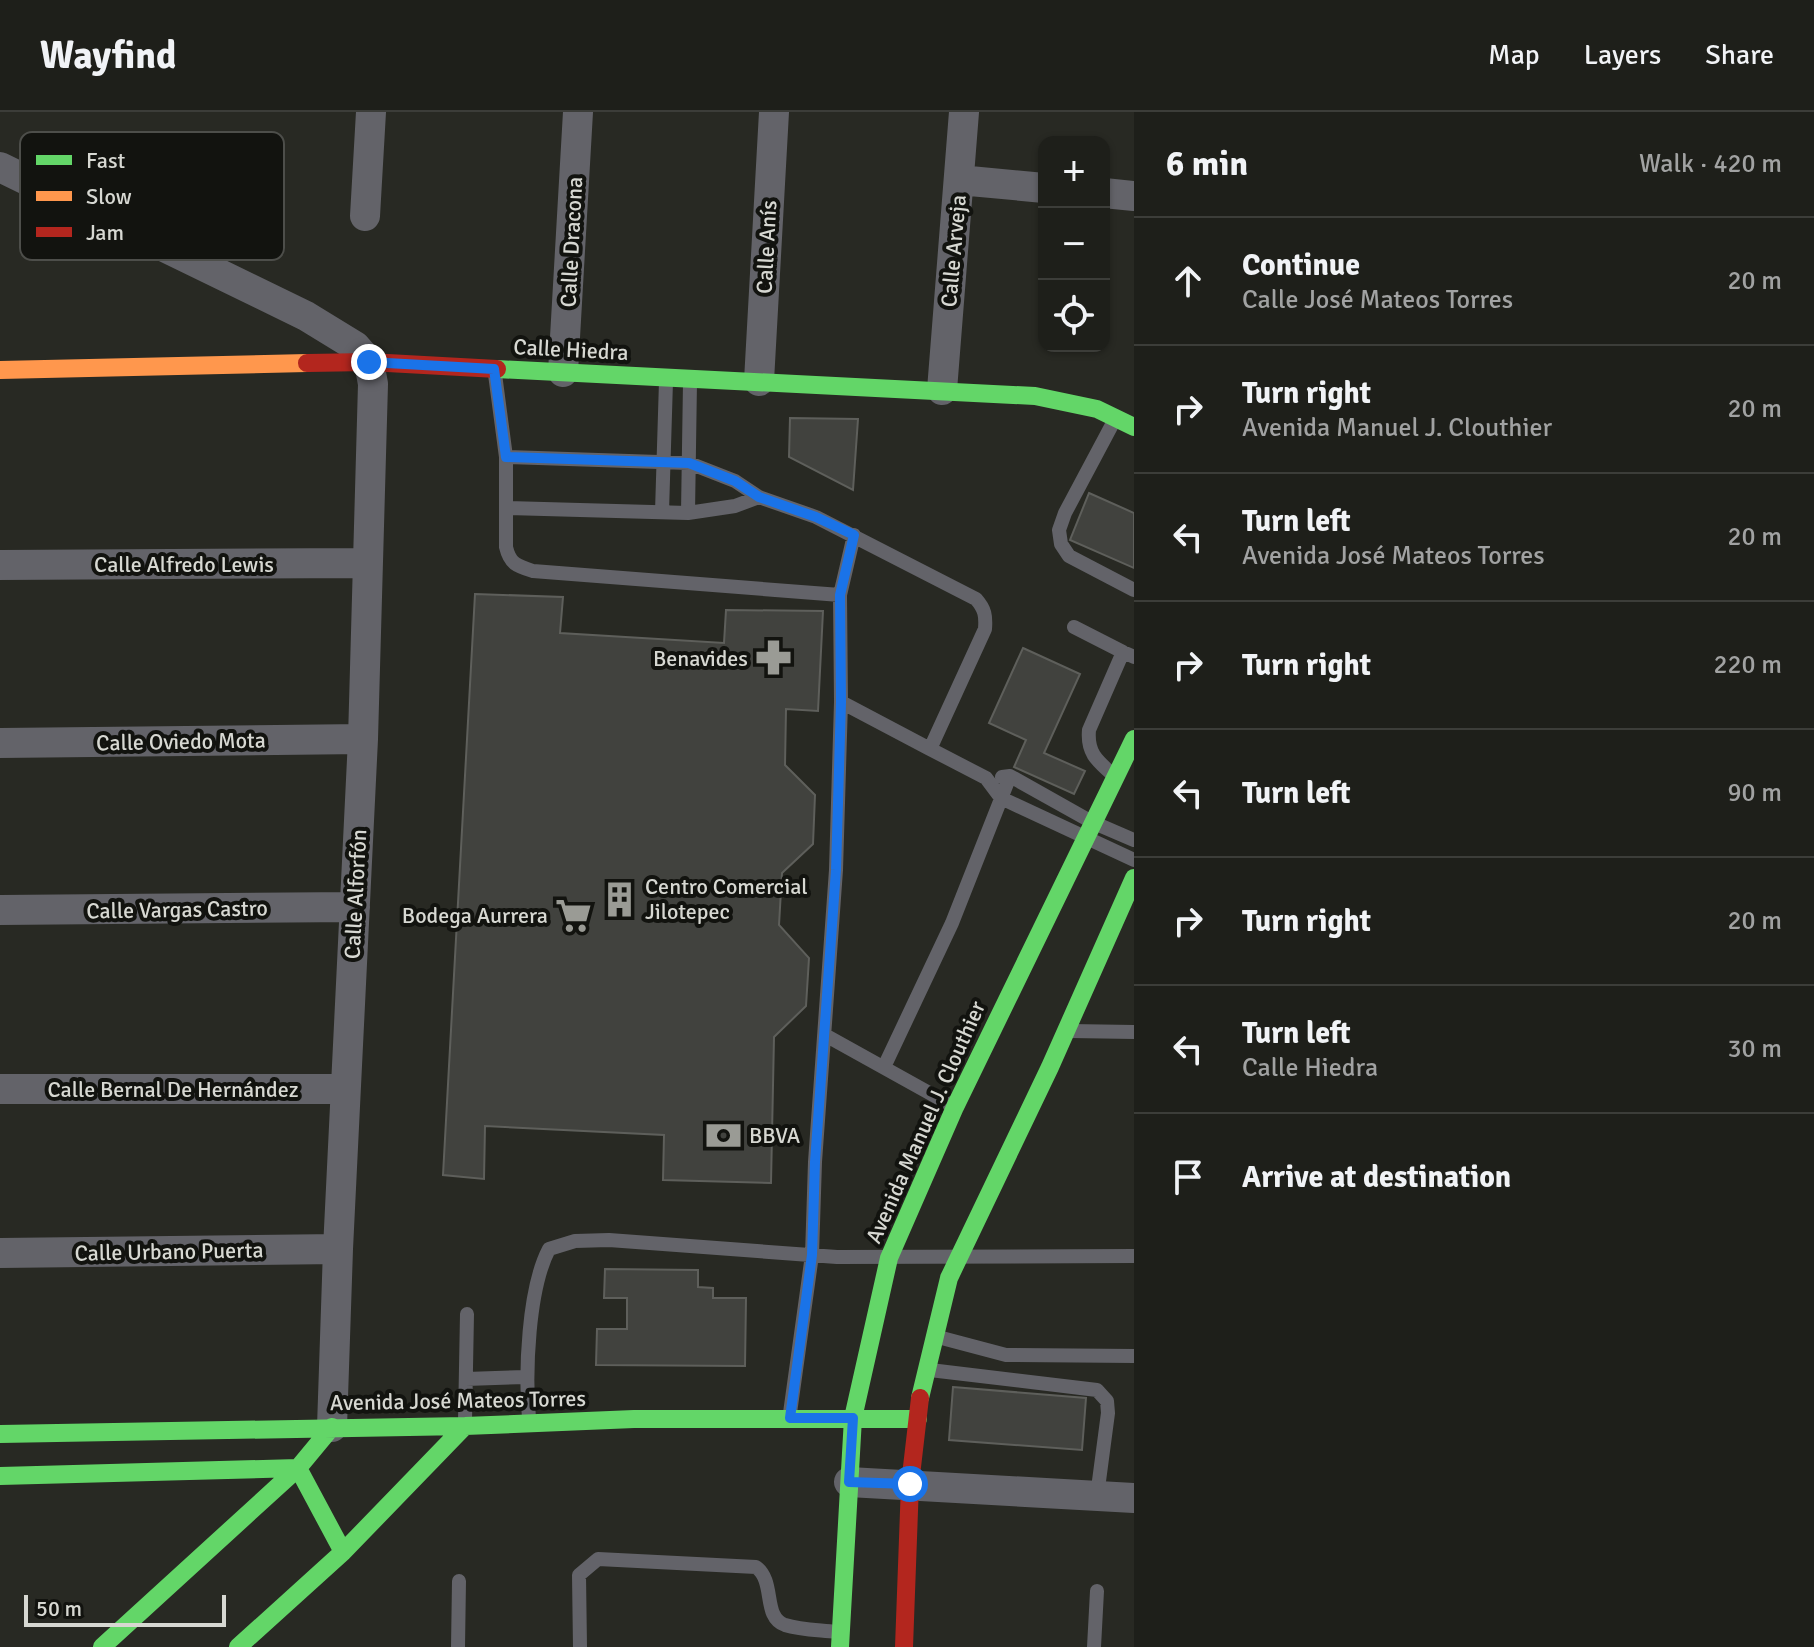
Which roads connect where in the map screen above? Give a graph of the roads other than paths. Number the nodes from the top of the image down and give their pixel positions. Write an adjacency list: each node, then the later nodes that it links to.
1 (371, 112): 11 (street)
2 (578, 112): 16 (street, Calle Dracona)
3 (774, 112): 19 (street, Calle Anís)
4 (964, 112): 7 (street, Calle Arveja)
5 (0, 167): 6 (street)
6 (20, 177)
7 (959, 180): 8 (street); 20 (street, Calle Arveja)
8 (1038, 187)
9 (1110, 194): 10 (street)
10 (1134, 196)
11 (365, 216)
12 (191, 260): 13 (street)
13 (369, 362): 14 (street, Calle Hiedra); 15 (street, Calle Hiedra); 31 (street, Calle Alforfón)
14 (494, 369): 16 (street, Calle Hiedra); 23 (lane)
15 (0, 370)
16 (563, 372): 17 (street, Calle Hiedra)
17 (666, 379): 18 (street, Calle Hiedra); 24 (lane)
18 (690, 380): 19 (street, Calle Hiedra); 25 (lane)
19 (759, 381): 20 (street, Calle Hiedra)
20 (942, 390): 21 (street, Calle Hiedra)
21 (1116, 417): 22 (street, Calle Hiedra); 33 (lane)
22 (1134, 427)
23 (506, 457): 24 (lane); 27 (lane)
24 (664, 462): 25 (lane); 28 (lane)
25 (689, 463): 26 (lane); 29 (lane)
26 (759, 497): 29 (lane); 30 (lane)
27 (507, 508): 28 (lane); 34 (lane)
28 (662, 512): 29 (lane)
29 (688, 513)
30 (854, 535): 34 (lane); 41 (lane)
31 (367, 563): 32 (street, Calle Alfredo Lewis); 38 (street, Calle Alforfón)
32 (0, 565)
33 (1134, 590)
34 (840, 595): 37 (lane)
35 (1074, 627): 36 (lane)
36 (1128, 654): 43 (lane)
37 (841, 702): 41 (lane); 55 (lane)
38 (363, 739): 40 (street, Calle Oviedo Mota); 51 (street, Calle Alforfón)
39 (1134, 739): 43 (street, Avenida Manuel J. Clouthier)
40 (0, 743)
41 (930, 749): 44 (lane)
42 (1010, 776): 44 (lane); 45 (lane); 46 (lane)
43 (1115, 777): 46 (street, Avenida Manuel J. Clouthier)
44 (986, 778): 45 (lane)
45 (1001, 798): 46 (lane); 56 (lane)
46 (1088, 829): 47 (lane); 48 (lane); 59 (street, Avenida Manuel J. Clouthier)
47 (1134, 840)
48 (1134, 860)
49 (1134, 878): 50 (street)
50 (1129, 903): 53 (street)
51 (355, 907): 52 (street, Calle Vargas Castro); 58 (street, Calle Alforfón)
52 (0, 910)
53 (1066, 1030): 54 (lane); 64 (street)
54 (1134, 1032)
55 (825, 1035): 56 (lane); 62 (lane)
56 (884, 1067): 59 (lane)
57 (0, 1089): 58 (street, Calle Bernal De Hernández)
58 (345, 1089): 60 (street, Calle Alforfón)
59 (955, 1107): 65 (street, Avenida Manuel J. Clouthier)
60 (338, 1249): 61 (street, Calle Urbano Puerta); 77 (street, Calle Alforfón)
61 (0, 1253)
62 (812, 1255): 65 (lane); 70 (lane); 72 (lane)
63 (1134, 1256): 64 (lane)
64 (960, 1257): 65 (lane); 67 (street)
65 (889, 1258): 73 (street, Avenida Manuel J. Clouthier)
66 (467, 1314): 71 (lane)
67 (934, 1336): 68 (lane); 69 (street)
68 (1134, 1356)
69 (926, 1369): 74 (street); 83 (lane)
70 (526, 1377): 71 (lane); 75 (lane)
71 (466, 1379): 76 (lane)
72 (790, 1418): 73 (street, Avenida José Mateos Torres); 75 (street, Avenida José Mateos Torres)
73 (853, 1418): 74 (street, Avenida José Mateos Torres); 81 (street, Avenida Manuel J. Clouthier)
74 (918, 1419): 82 (street)
75 (529, 1422): 76 (street, Avenida José Mateos Torres)
76 (465, 1426): 77 (street, Avenida José Mateos Torres); 85 (street)
77 (332, 1427): 78 (street, Avenida José Mateos Torres); 79 (street)
78 (0, 1434)
79 (298, 1468): 80 (street); 85 (street); 89 (street)
80 (0, 1476)
81 (849, 1482): 82 (street); 88 (street, Avenida Manuel J. Clouthier)
82 (910, 1484): 83 (street); 93 (street)
83 (1097, 1496): 84 (street)
84 (1134, 1498)
85 (343, 1552): 90 (street)
86 (459, 1581): 91 (lane)
87 (1097, 1591): 94 (lane)
88 (840, 1640): 92 (lane)
89 (102, 1647)
90 (238, 1647)
91 (458, 1647)
92 (580, 1647)
93 (904, 1647)
94 (1094, 1647)

